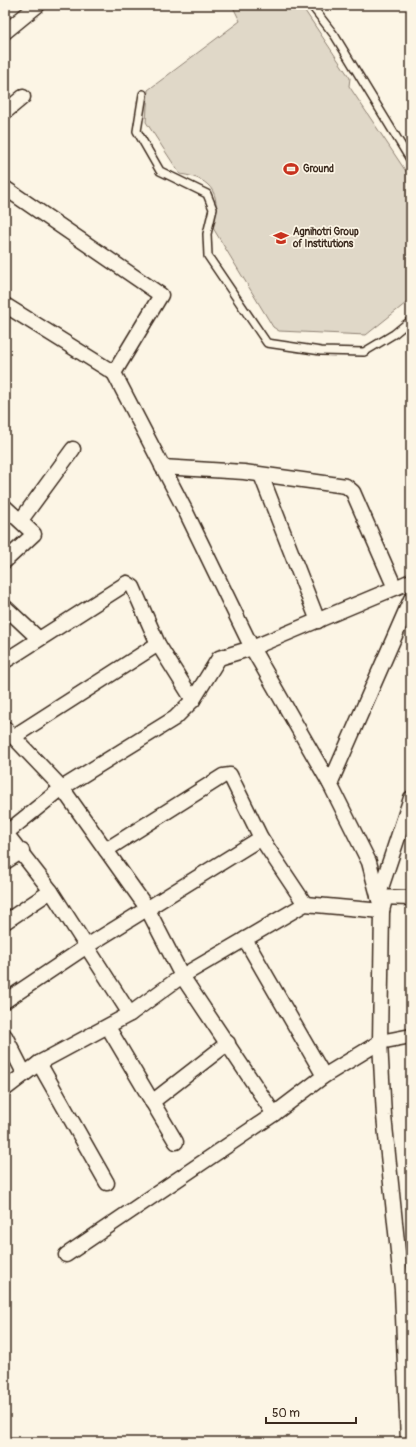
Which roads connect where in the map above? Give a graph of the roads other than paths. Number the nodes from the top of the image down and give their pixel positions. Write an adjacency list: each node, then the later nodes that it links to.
1 (311, 5): 7 (lane)
2 (36, 6): 3 (street)
3 (5, 32)
4 (143, 94): 10 (lane)
5 (23, 97): 6 (street)
6 (5, 112)
7 (411, 161)
8 (5, 188): 11 (street)
9 (5, 305): 11 (street)
10 (411, 320)
11 (114, 373): 13 (street)
12 (73, 449): 16 (street)
13 (162, 467): 14 (street); 25 (street)
14 (261, 475): 19 (street); 22 (street)
15 (5, 507): 16 (street)
16 (21, 520): 17 (street)
17 (5, 561)
18 (411, 581): 19 (street)
19 (395, 588): 22 (street)
20 (411, 599): 29 (street)
21 (5, 607): 23 (street)
22 (318, 621): 25 (street)
23 (39, 639): 24 (street); 26 (street)
24 (158, 644): 27 (street); 28 (street)
25 (252, 648): 27 (street); 29 (street)
26 (5, 662)
27 (193, 700): 30 (street)
28 (9, 732): 30 (street)
29 (330, 784): 38 (street)
30 (62, 788): 32 (street); 34 (street)
31 (411, 798): 38 (street)
32 (6, 833): 35 (street)
33 (261, 838): 34 (street); 40 (street); 41 (street)
34 (106, 850): 41 (street)
35 (22, 851): 36 (street); 37 (street)
36 (5, 862)
37 (51, 891): 43 (street); 45 (street)
38 (385, 898): 39 (street); 42 (street)
39 (409, 898)
40 (304, 904): 42 (street); 44 (street)
41 (147, 908): 45 (street); 46 (street)
42 (382, 912): 52 (street)
43 (5, 922)
44 (244, 939): 46 (street); 56 (street)
45 (87, 946): 47 (street); 48 (street)
46 (182, 976): 48 (street); 53 (street)
47 (5, 1002)
48 (130, 1014): 49 (street)
49 (108, 1027): 54 (street); 58 (street)
50 (5, 1036): 55 (street)
51 (411, 1036): 52 (street)
52 (380, 1042): 56 (street); 63 (street)
53 (228, 1043): 58 (street); 59 (street)
54 (39, 1063): 55 (street); 61 (street)
55 (24, 1073): 57 (street)
56 (324, 1076): 59 (street)
57 (5, 1089)
58 (152, 1102): 60 (street)
59 (274, 1114): 62 (street)
60 (176, 1142)
61 (107, 1183)
62 (66, 1255)
63 (406, 1289): 64 (street)
64 (408, 1442)

